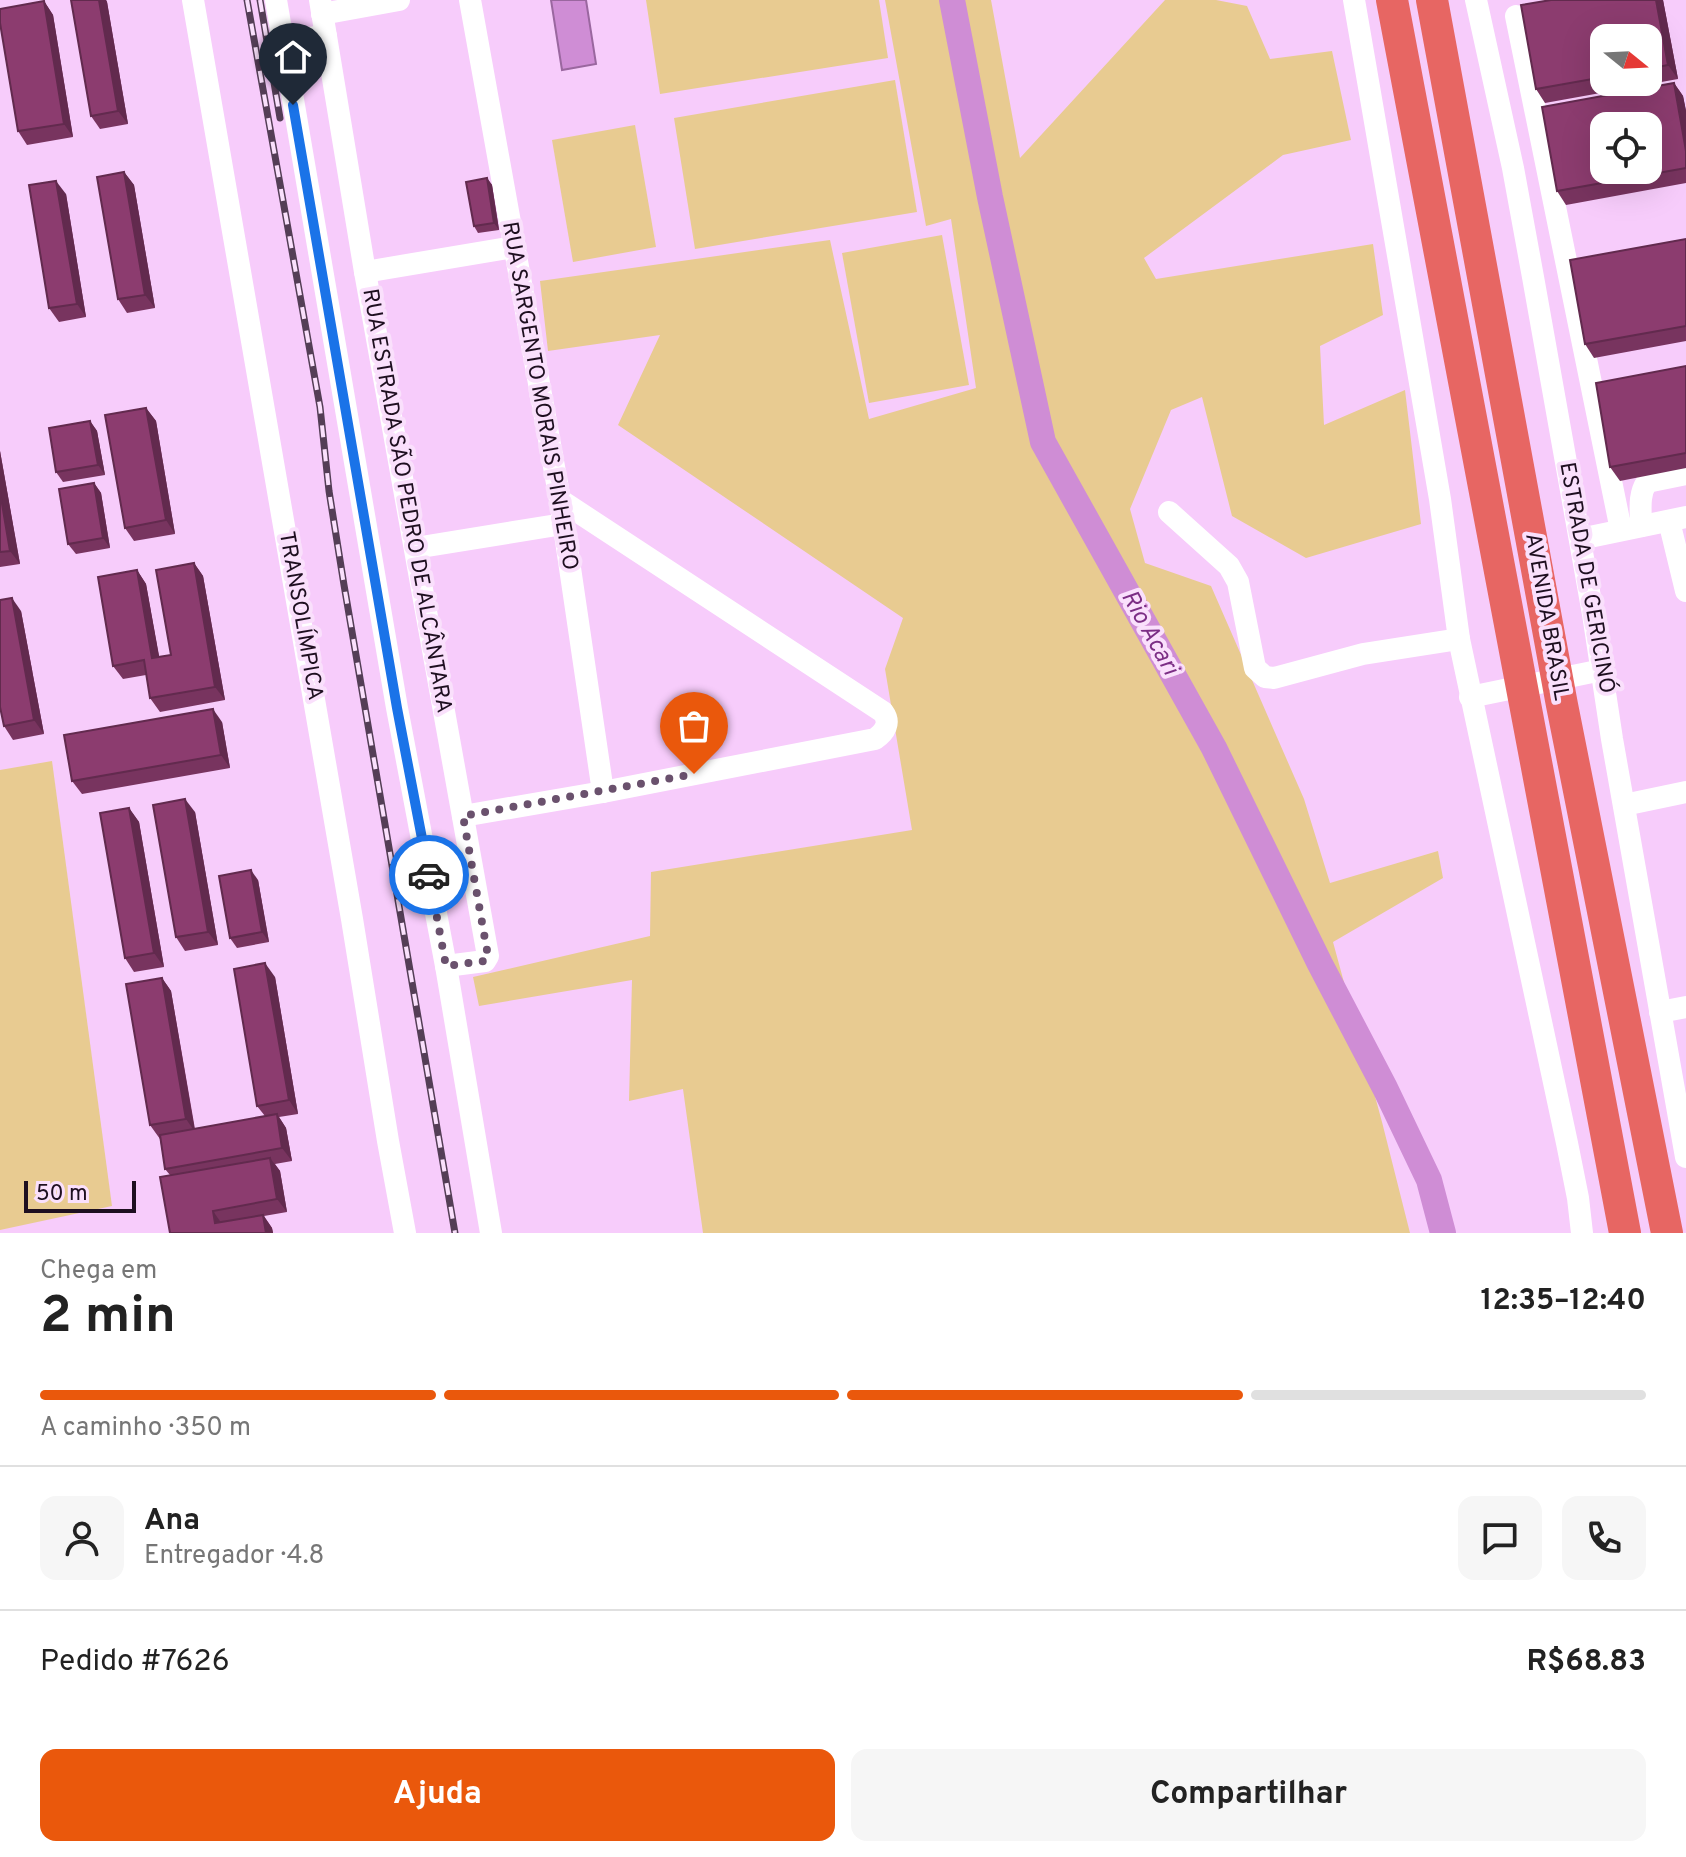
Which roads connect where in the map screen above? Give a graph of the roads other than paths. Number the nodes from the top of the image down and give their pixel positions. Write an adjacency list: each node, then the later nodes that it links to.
1 (193, 0): 34 (street, TRANSOLÍMPICA)
2 (276, 0): 11 (street)
3 (399, 0): 10 (street)
4 (470, 0): 12 (street, RUA SARGENTO MORAIS PINHEIRO)
5 (1354, 0): 23 (street)
6 (1392, 0): 37 (highway, AVENIDA BRASIL)
7 (1432, 0): 38 (highway, AVENIDA BRASIL)
8 (1476, 0): 20 (street, ESTRADA DE GERICINÓ)
9 (1516, 16): 19 (street)
10 (323, 17): 11 (street); 13 (street, RUA ESTRADA SÃO PEDRO DE ALCÂNTARA)
11 (283, 41): 30 (street)
12 (514, 247): 13 (street); 15 (street, RUA SARGENTO MORAIS PINHEIRO)
13 (365, 272): 21 (street, RUA ESTRADA SÃO PEDRO DE ALCÂNTARA)
14 (1686, 474): 19 (street)
15 (560, 500): 18 (street, RUA SARGENTO MORAIS PINHEIRO); 26 (street)
16 (1169, 512): 23 (street)
17 (1677, 519): 19 (street); 22 (street)
18 (563, 524): 21 (street); 26 (street, RUA SARGENTO MORAIS PINHEIRO)
19 (1631, 528): 20 (street)
20 (1580, 539): 24 (street, ESTRADA DE GERICINÓ)
21 (415, 548): 29 (street, RUA ESTRADA SÃO PEDRO DE ALCÂNTARA)
22 (1686, 591)
23 (1459, 639): 25 (street)
24 (1602, 670): 25 (street); 28 (street, ESTRADA DE GERICINÓ)
25 (1470, 697): 36 (street)
26 (603, 792): 29 (street)
27 (1686, 792): 28 (street)
28 (1624, 805): 32 (street, ESTRADA DE GERICINÓ)
29 (463, 816): 30 (street, RUA ESTRADA SÃO PEDRO DE ALCÂNTARA)
30 (446, 966): 35 (street)
31 (1686, 1007): 32 (street)
32 (1660, 1012): 33 (street, ESTRADA DE GERICINÓ)
33 (1686, 1157)
34 (405, 1233)
35 (491, 1233)
36 (1582, 1233)
37 (1625, 1233)
38 (1667, 1233)

